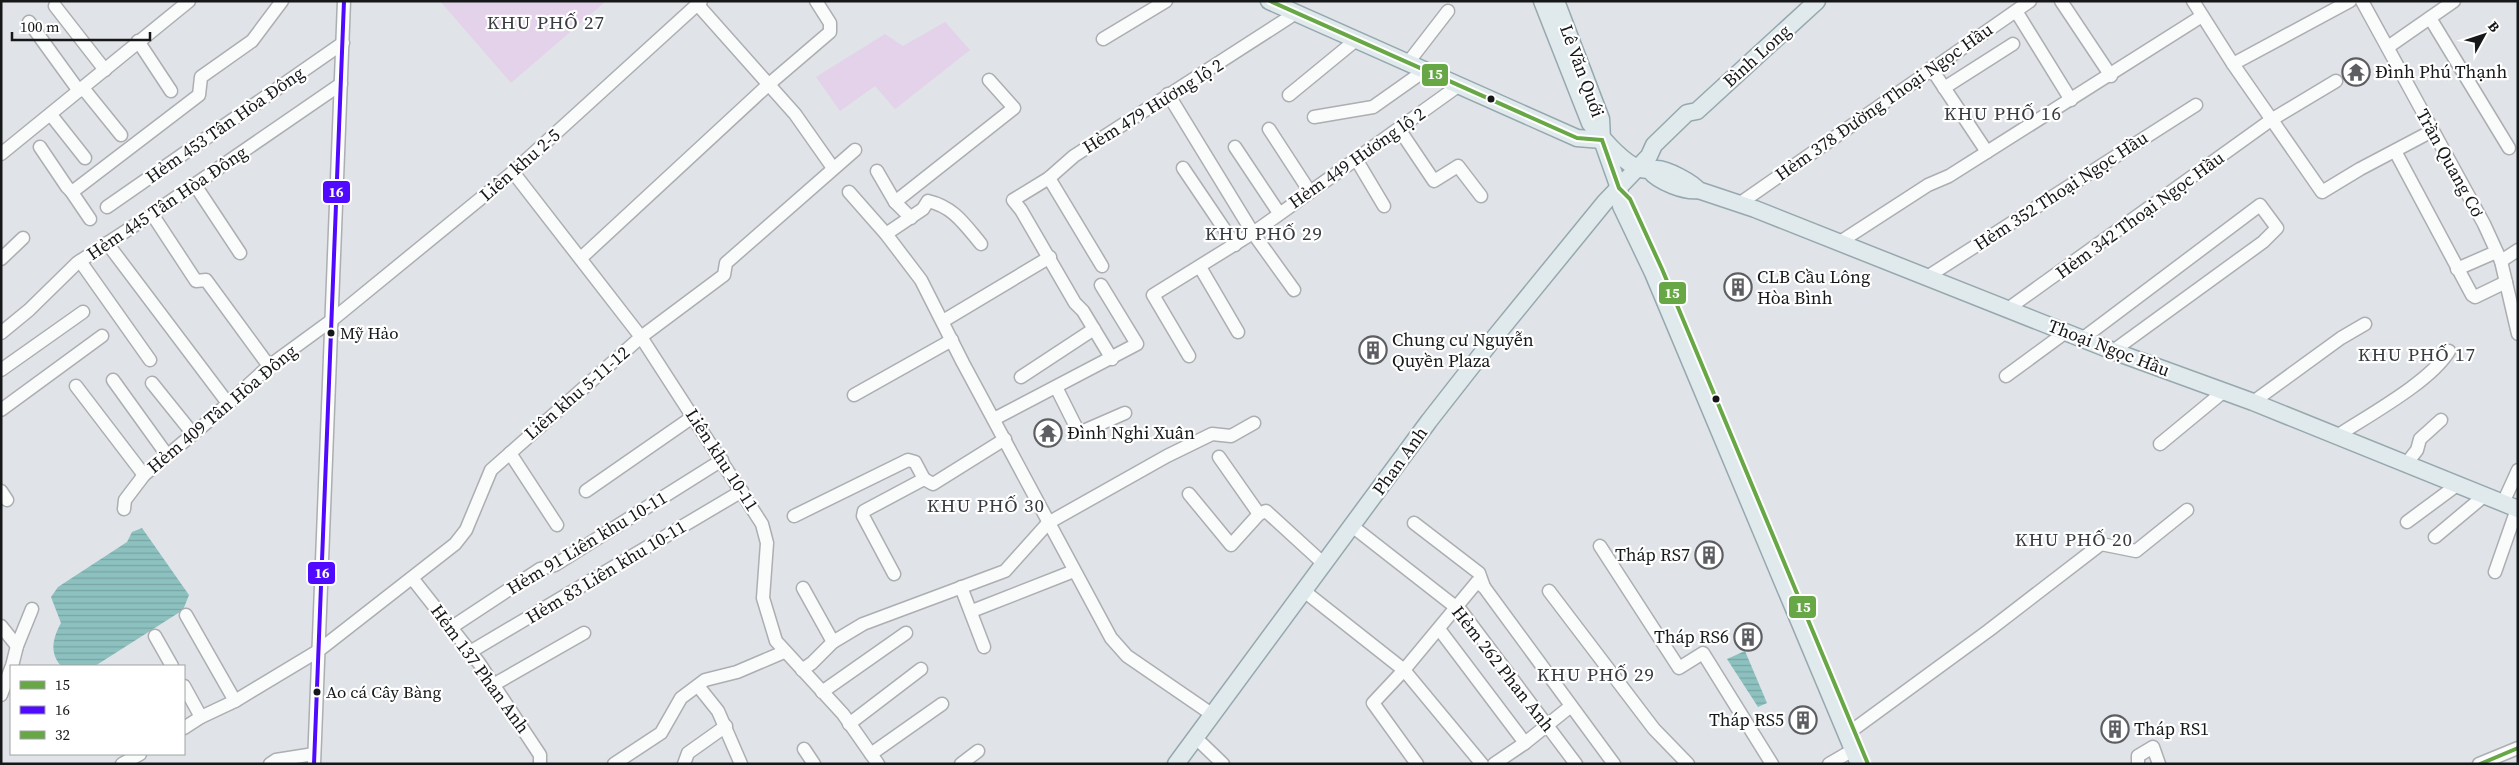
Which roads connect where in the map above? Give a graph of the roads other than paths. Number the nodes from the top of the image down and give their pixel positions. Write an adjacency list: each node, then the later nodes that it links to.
1 (189, 1): 26 (street)
2 (282, 1): 73 (street)
3 (344, 1): 27 (street)
4 (816, 1): 39 (street)
5 (1166, 1): 24 (street)
6 (1269, 1): 20 (main road)
7 (1542, 1): 55 (main road, Lê Văn Quới)
8 (1556, 1): 55 (main road, Lê Văn Quới)
9 (1817, 1): 65 (main road, Bình Long)
10 (2030, 1): 19 (street, Hẻm 378 Đường Thoại Ngọc Hầu)
11 (2061, 1): 35 (street)
12 (2193, 1): 21 (street)
13 (2350, 1): 31 (street)
14 (2362, 1): 29 (street, Trần Quang Cơ)
15 (2454, 1): 22 (street)
16 (699, 3): 39 (street); 69 (street, Liên khu 2-5)
17 (56, 6): 33 (street)
18 (1448, 11): 30 (street)
19 (2016, 11): 32 (street, Hẻm 378 Đường Thoại Ngọc Hầu); 46 (street)
20 (1296, 13): 25 (main road); 44 (street, Hẻm 479 Hương lộ 2)
21 (2202, 16): 31 (street); 35 (street)
22 (2430, 18): 29 (street); 58 (street)
23 (29, 22): 42 (street)
24 (1104, 38)
25 (1356, 40): 30 (main road); 45 (street)
26 (138, 41): 33 (street); 43 (street)
27 (343, 43): 38 (street); 80 (street, Hẻm 453 Tân Hòa Đông)
28 (2013, 44): 41 (street)
29 (2388, 47): 53 (street, Trần Quang Cơ)
30 (1406, 64): 34 (main road)
31 (2233, 64): 50 (street)
32 (1931, 68): 41 (street); 78 (street, Hẻm 378 Đường Thoại Ngọc Hầu)
33 (104, 70): 42 (street)
34 (1424, 71): 40 (main road); 49 (street)
35 (2111, 76): 46 (street)
36 (989, 80): 77 (street)
37 (2336, 81): 50 (street, Hẻm 342 Thoại Ngọc Hầu)
38 (341, 84): 71 (street, Hẻm 445 Tân Hòa Đông); 108 (street)
39 (768, 85): 66 (street); 96 (street)
40 (1458, 86): 52 (street, Hẻm 449 Hương lộ 2); 55 (main road)
41 (1944, 88): 61 (street)
42 (81, 90): 48 (street); 54 (street)
43 (171, 91)
44 (1168, 94): 70 (street, Hẻm 479 Hương lộ 2); 85 (street)
45 (1289, 95)
46 (2071, 100): 61 (street)
47 (2196, 105): 102 (street, Hẻm 352 Thoại Ngọc Hầu)
48 (51, 115): 62 (street); 63 (street)
49 (1314, 117)
50 (2271, 120): 60 (street); 106 (street, Hẻm 342 Thoại Ngọc Hầu)
51 (1269, 129): 75 (street)
52 (1399, 129): 64 (street, Hẻm 449 Hương lộ 2); 76 (street)
53 (2432, 131): 60 (street); 94 (street, Trần Quang Cơ)
54 (121, 135)
55 (1602, 140): 65 (main road, Thoại Ngọc Hầu); 72 (main road)
56 (1236, 147): 81 (street)
57 (40, 148): 73 (street)
58 (2509, 148)
59 (855, 150): 66 (street, Liên khu 5-11-12)
60 (2395, 151): 101 (street)
61 (1986, 152): 88 (street)
62 (1, 154)
63 (85, 158)
64 (1356, 159): 75 (street, Hẻm 449 Hương lộ 2); 79 (street)
65 (1645, 165): 72 (main road, Phan Anh); 78 (main road, Thoại Ngọc Hầu)
66 (833, 168): 117 (street, Liên khu 5-11-12)
67 (1183, 168): 91 (street)
68 (877, 171): 77 (street)
69 (513, 172): 96 (street, Liên khu 10-11); 108 (street, Liên khu 2-5)
70 (1049, 178): 95 (street, Hẻm 479 Hương lộ 2); 99 (street)
71 (195, 185): 82 (street, Hẻm 445 Tân Hòa Đông); 93 (street)
72 (1619, 188): 160 (main road); 170 (main road, Phan Anh)
73 (71, 191): 84 (street)
74 (850, 192): 86 (street)
75 (1310, 192): 81 (street, Hẻm 449 Hương lộ 2)
76 (1481, 196)
77 (895, 202): 83 (street)
78 (1738, 204): 88 (main road, Thoại Ngọc Hầu)
79 (1384, 206)
80 (107, 207)
81 (1279, 213): 85 (street, Hẻm 449 Hương lộ 2)
82 (152, 214): 89 (street, Hẻm 445 Tân Hòa Đông); 125 (street)
83 (911, 218): 86 (street); 90 (street)
84 (90, 219)
85 (1253, 233): 91 (street, Hẻm 449 Hương lộ 2); 105 (street)
86 (886, 234): 109 (street)
87 (23, 238): 97 (street)
88 (1840, 242): 102 (main road, Thoại Ngọc Hầu)
89 (107, 243): 98 (street, Hẻm 445 Tân Hòa Đông); 135 (street)
90 (981, 244)
91 (1235, 245): 100 (street, Hẻm 449 Hương lộ 2)
92 (2518, 250): 94 (street)
93 (240, 253)
94 (2498, 256): 101 (street); 103 (street, Trần Quang Cơ)
95 (1050, 257): 109 (street); 111 (street)
96 (581, 258): 117 (street, Liên khu 10-11)
97 (1, 259)
98 (80, 261): 114 (street, Hẻm 445 Tân Hòa Đông); 124 (street)
99 (1102, 266)
100 (1200, 266): 112 (street); 122 (street, Hẻm 449 Hương lộ 2)
101 (2458, 269): 103 (street)
102 (1927, 277): 106 (main road, Thoại Ngọc Hầu)
103 (2506, 282): 115 (street, Trần Quang Cơ)
104 (1101, 285): 123 (street)
105 (1294, 290)
106 (2009, 308): 113 (main road, Thoại Ngọc Hầu)
107 (83, 312): 126 (street)
108 (332, 320): 125 (street, Hẻm 409 Tân Hòa Đông); 196 (street)
109 (943, 321): 119 (street)
110 (2365, 324): 136 (street)
111 (1094, 329): 123 (street); 128 (street)
112 (1238, 332)
113 (2066, 332): 118 (main road, Thoại Ngọc Hầu); 127 (street)
114 (1, 333)
115 (2518, 334)
116 (102, 336): 137 (street)
117 (641, 337): 139 (street, Liên khu 10-11); 147 (street, Liên khu 5-11-12)
118 (2082, 338): 120 (main road, Thoại Ngọc Hầu); 120 (street)
119 (952, 340): 134 (street); 140 (street)
120 (2113, 351): 133 (main road, Thoại Ngọc Hầu)
121 (2449, 351): 144 (street)
122 (1190, 356)
123 (1112, 359): 132 (street)
124 (150, 360)
125 (269, 366): 135 (street, Hẻm 409 Tân Hòa Đông)
126 (1, 370)
127 (2006, 376)
128 (1021, 377)
129 (113, 380): 148 (street)
130 (152, 382): 143 (street)
131 (76, 386): 153 (street)
132 (1056, 387): 138 (street); 140 (street)
133 (2223, 392): 136 (main road, Thoại Ngọc Hầu); 146 (street)
134 (854, 395)
135 (227, 402): 143 (street, Hẻm 409 Tân Hòa Đông)
136 (2253, 402): 144 (main road, Thoại Ngọc Hầu)
137 (1, 410)
138 (1125, 413)
139 (694, 416): 150 (street, Liên khu 10-11); 156 (street)
140 (994, 419): 145 (street)
141 (2441, 420): 151 (street)
142 (1254, 423): 167 (street)
143 (193, 434): 148 (street, Hẻm 409 Tân Hòa Đông)
144 (2337, 436): 151 (main road, Thoại Ngọc Hầu)
145 (1005, 439): 154 (street); 167 (street)
146 (2160, 444)
147 (510, 453): 169 (street); 177 (street, Liên khu 5-11-12)
148 (167, 455): 153 (street, Hẻm 409 Tân Hòa Đông)
149 (1219, 458): 164 (street)
150 (722, 460): 157 (street, Liên khu 10-11); 188 (street, Hẻm 91 Liên khu 10-11)
151 (2406, 464): 155 (main road, Thoại Ngọc Hầu)
152 (2518, 470): 161 (street)
153 (144, 474): 162 (street, Hẻm 409 Tân Hòa Đông)
154 (924, 479): 165 (street); 176 (street)
155 (2457, 485): 159 (main road, Thoại Ngọc Hầu); 166 (street)
156 (586, 491)
157 (742, 491): 197 (street, Hẻm 83 Liên khu 10-11); 198 (street, Liên khu 10-11)
158 (1189, 494): 164 (street)
159 (2484, 496): 161 (main road, Thoại Ngọc Hầu); 171 (street)
160 (1755, 504): 219 (main road); 226 (main road)
161 (2513, 507): 175 (street)
162 (124, 508)
163 (2187, 510): 219 (street)
164 (1259, 514): 173 (street)
165 (794, 516)
166 (2407, 522)
167 (1048, 523): 174 (street); 178 (street)
168 (1414, 524): 179 (street)
169 (557, 526)
170 (1352, 526): 173 (main road, Phan Anh); 183 (street, Hẻm 262 Phan Anh)
171 (2435, 537)
172 (1600, 546): 245 (street)
173 (1324, 564): 181 (main road, Phan Anh)
174 (1074, 571): 185 (street); 213 (street)
175 (2495, 572)
176 (894, 574)
177 (412, 578): 188 (street, Hẻm 137 Phan Anh); 196 (street, Liên khu 5-11-12)
178 (961, 587): 185 (street); 193 (street)
179 (1484, 587): 183 (street); 212 (street)
180 (803, 588): 193 (street)
181 (1304, 591): 203 (street); 213 (main road, Phan Anh)
182 (1549, 591): 244 (street)
183 (1457, 607): 189 (street); 216 (street, Hẻm 262 Phan Anh)
184 (32, 609): 194 (street)
185 (972, 611): 195 (street)
186 (186, 615): 210 (street)
187 (1, 626): 194 (street)
188 (452, 627): 197 (street, Hẻm 137 Phan Anh)
189 (1439, 629): 203 (street); 221 (street)
190 (584, 633): 205 (street)
191 (906, 633): 208 (street)
192 (154, 636): 200 (street)
193 (833, 642): 202 (street)
194 (16, 646): 199 (street)
195 (984, 647)
196 (318, 651): 210 (street, Liên khu 5-11-12); 227 (street)
197 (470, 652): 205 (street, Hẻm 137 Phan Anh)
198 (784, 652): 202 (street, Liên khu 10-11); 206 (street)
199 (12, 665)
200 (171, 665)
201 (922, 669): 215 (street)
202 (802, 670): 208 (street, Liên khu 10-11)
203 (1404, 670): 239 (street); 240 (street)
204 (10, 672): 209 (street)
205 (493, 685): 231 (street, Hẻm 137 Phan Anh)
206 (698, 686): 217 (street); 232 (street)
207 (185, 688): 214 (street)
208 (822, 692): 215 (street, Liên khu 10-11)
209 (1, 695)
210 (235, 702): 214 (street, Liên khu 5-11-12)
211 (942, 704): 228 (street)
212 (1571, 706): 216 (street); 243 (street)
213 (1213, 715): 220 (main road, Phan Anh)
214 (201, 717): 218 (street, Liên khu 5-11-12)
215 (850, 724): 228 (street, Liên khu 10-11)
216 (1548, 725): 221 (street); 242 (street, Hẻm 262 Phan Anh)
217 (726, 726): 233 (street); 234 (street)
218 (185, 727)
219 (1854, 729): 247 (main road)
220 (1195, 737): 237 (main road, Phan Anh); 238 (street)
221 (1524, 743): 241 (street)
222 (2518, 748): 250 (street)
223 (804, 750): 235 (street)
224 (978, 751): 236 (street)
225 (136, 755): 229 (street)
226 (1856, 757): 246 (street)
227 (314, 759): 230 (street)
228 (875, 759)
229 (122, 764)
230 (270, 764)
231 (540, 764)
232 (614, 764)
233 (684, 764)
234 (741, 764)
235 (814, 764)
236 (961, 764)
237 (1176, 764)
238 (1224, 764)
239 (1418, 764)
240 (1482, 764)
241 (1494, 764)
242 (1576, 764)
243 (1614, 764)
244 (1688, 764)
245 (1772, 764)
246 (1828, 764)
247 (1868, 764)
248 (2138, 764): 249 (street)
249 (2159, 764)
250 (2479, 764)

